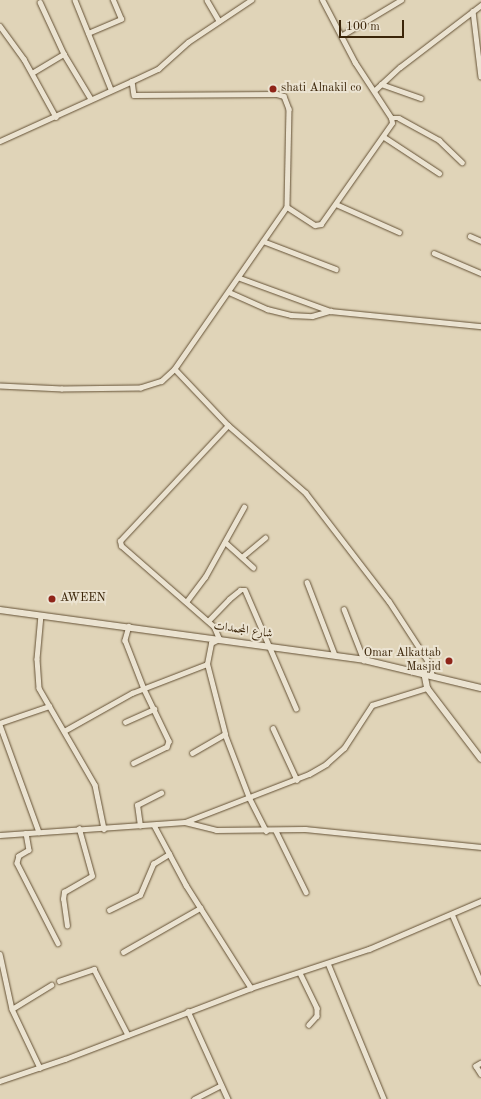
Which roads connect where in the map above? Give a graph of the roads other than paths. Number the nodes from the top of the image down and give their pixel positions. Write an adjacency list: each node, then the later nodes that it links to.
1 (75, 0): 13 (street)
2 (113, 0): 13 (street)
3 (208, 0): 11 (street)
4 (251, 0): 8 (street)
5 (322, 0): 14 (street)
6 (401, 0): 14 (street)
7 (40, 2): 15 (street)
8 (243, 2): 11 (street)
9 (481, 5): 10 (street)
10 (473, 11): 17 (street); 19 (street)
11 (220, 21): 18 (street)
12 (0, 26): 16 (street)
13 (88, 33): 20 (street)
14 (341, 36): 21 (street)
15 (64, 54): 16 (street); 23 (street)
16 (32, 73): 24 (street)
17 (481, 77)
18 (132, 81): 20 (street); 31 (street)
19 (381, 84): 21 (street); 22 (street)
20 (110, 89): 23 (street)
21 (374, 91): 25 (street)
22 (421, 98)
23 (91, 99): 24 (street)
24 (56, 117): 27 (street)
25 (392, 118): 26 (street); 28 (street)
26 (384, 137): 29 (street); 30 (street)
27 (0, 141)
28 (462, 162)
29 (438, 173)
30 (336, 204): 31 (street); 32 (street)
31 (287, 207): 34 (street)
32 (399, 232)
33 (470, 236): 35 (street)
34 (263, 240): 37 (street); 39 (street)
35 (481, 241)
36 (434, 253): 38 (street)
37 (336, 269)
38 (481, 273)
39 (240, 278): 40 (street); 41 (street)
40 (229, 292): 41 (street); 43 (street)
41 (330, 311): 42 (street)
42 (481, 326)
43 (175, 369): 45 (street); 47 (street)
44 (0, 386): 45 (street)
45 (8, 388): 46 (street)
46 (0, 390)
47 (228, 425): 54 (street); 66 (street)
48 (244, 507): 50 (street)
49 (265, 538): 51 (street)
50 (225, 542): 51 (street); 54 (street)
51 (242, 557): 52 (street)
52 (253, 567)
53 (306, 582): 62 (street)
54 (186, 602): 58 (street)
55 (344, 609): 63 (street)
56 (0, 610): 57 (main road, شارع المجمدات)
57 (41, 615): 59 (main road, شارع المجمدات); 70 (street)
58 (208, 621): 60 (street); 61 (street)
59 (129, 626): 60 (main road, شارع المجمدات); 69 (street)
60 (219, 639): 61 (main road, شارع المجمدات); 64 (street)
61 (271, 646): 62 (main road, شارع المجمدات); 71 (street)
62 (335, 655): 63 (main road, شارع المجمدات)
63 (364, 660): 65 (main road, شارع المجمدات)
64 (207, 664): 69 (street); 77 (street)
65 (424, 672): 66 (main road, شارع المجمدات); 67 (main road)
66 (432, 674): 68 (main road, شارع المجمدات)
67 (427, 688): 79 (main road); 81 (street)
68 (481, 688)
69 (144, 689): 72 (street); 76 (street)
70 (49, 706): 74 (street); 76 (street)
71 (296, 708)
72 (154, 709): 73 (street); 80 (street)
73 (125, 722)
74 (0, 724): 90 (street)
75 (273, 728): 81 (street)
76 (64, 731): 87 (street)
77 (225, 734): 78 (street); 83 (street)
78 (192, 752)
79 (481, 759)
80 (134, 763)
81 (297, 780): 83 (street)
82 (161, 793): 86 (street)
83 (249, 797): 84 (street); 89 (street)
84 (185, 822): 85 (street); 89 (street)
85 (154, 825): 86 (street); 95 (street)
86 (140, 826): 87 (street)
87 (104, 828): 88 (street)
88 (79, 829): 90 (street); 101 (street)
89 (266, 831): 91 (street)
90 (40, 832): 92 (street)
91 (276, 832): 94 (street); 96 (street)
92 (26, 833): 93 (street); 102 (street)
93 (0, 835)
94 (481, 847)
95 (169, 854): 98 (street); 99 (street)
96 (306, 892)
97 (481, 901): 100 (street)
98 (200, 908): 103 (street); 111 (street)
99 (109, 910)
100 (452, 914): 105 (street); 107 (street)
101 (67, 926)
102 (58, 943)
103 (123, 952)
104 (0, 954): 112 (street)
105 (328, 963): 106 (street); 123 (street)
106 (300, 972): 111 (street); 114 (street)
107 (480, 976): 109 (street)
108 (59, 981): 115 (street)
109 (481, 982)
110 (52, 985): 112 (street)
111 (251, 988): 113 (street)
112 (12, 1009): 117 (street)
113 (188, 1011): 115 (street); 120 (street)
114 (309, 1025)
115 (128, 1035): 117 (street)
116 (481, 1063): 118 (street)
117 (40, 1068): 119 (street)
118 (481, 1074)
119 (0, 1081)
120 (221, 1085): 121 (street); 122 (street)
121 (194, 1099)
122 (228, 1099)
123 (384, 1099)

